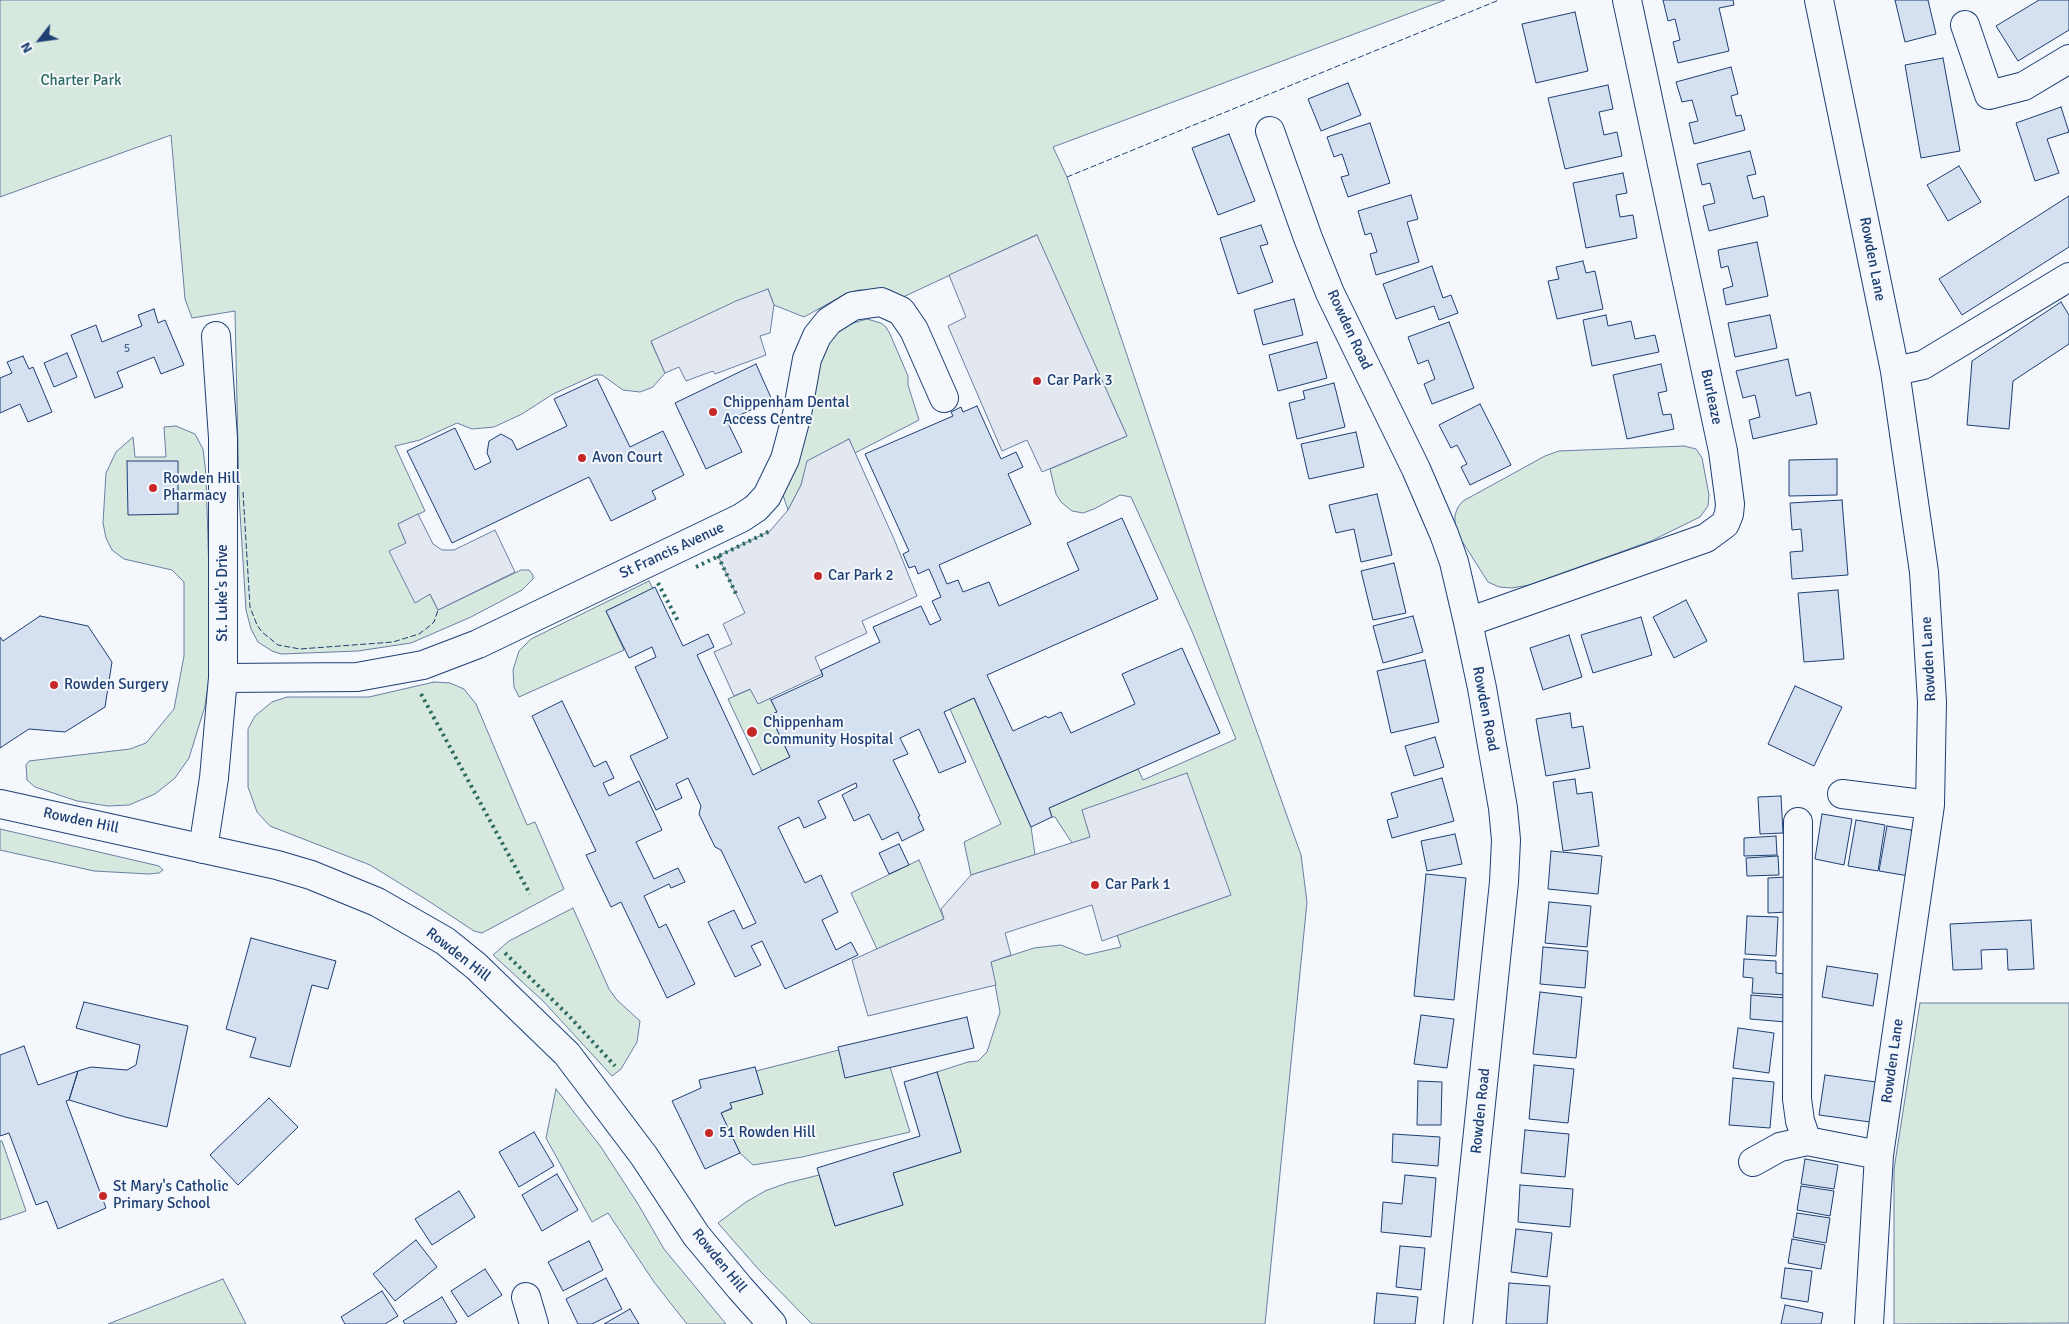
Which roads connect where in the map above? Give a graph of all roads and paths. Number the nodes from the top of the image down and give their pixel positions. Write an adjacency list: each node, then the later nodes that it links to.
1 (1627, 0): 10 (street, Burleaze)
2 (1820, 0): 8 (street, Rowden Lane)
3 (1965, 25): 4 (street)
4 (2069, 59)
5 (1270, 131): 10 (street, Rowden Road)
6 (2069, 277): 8 (street)
7 (216, 336): 11 (street, St. Luke's Drive)
8 (1895, 371): 14 (street, Rowden Lane)
9 (944, 398): 11 (street, St Francis Avenue)
10 (1468, 622): 23 (street, Rowden Road)
11 (223, 678): 16 (street, St. Luke's Drive)
12 (1842, 794): 14 (street)
13 (0, 804): 16 (street, Rowden Hill)
14 (1930, 806): 18 (street, Rowden Lane)
15 (1798, 822): 17 (street)
16 (203, 849): 22 (street, Rowden Hill)
17 (1807, 1141): 18 (street); 19 (street)
18 (1879, 1155): 24 (street, Rowden Lane)
19 (1753, 1162)
20 (526, 1296): 21 (street)
21 (534, 1324)
22 (772, 1324)
23 (1458, 1324)
24 (1868, 1324)

